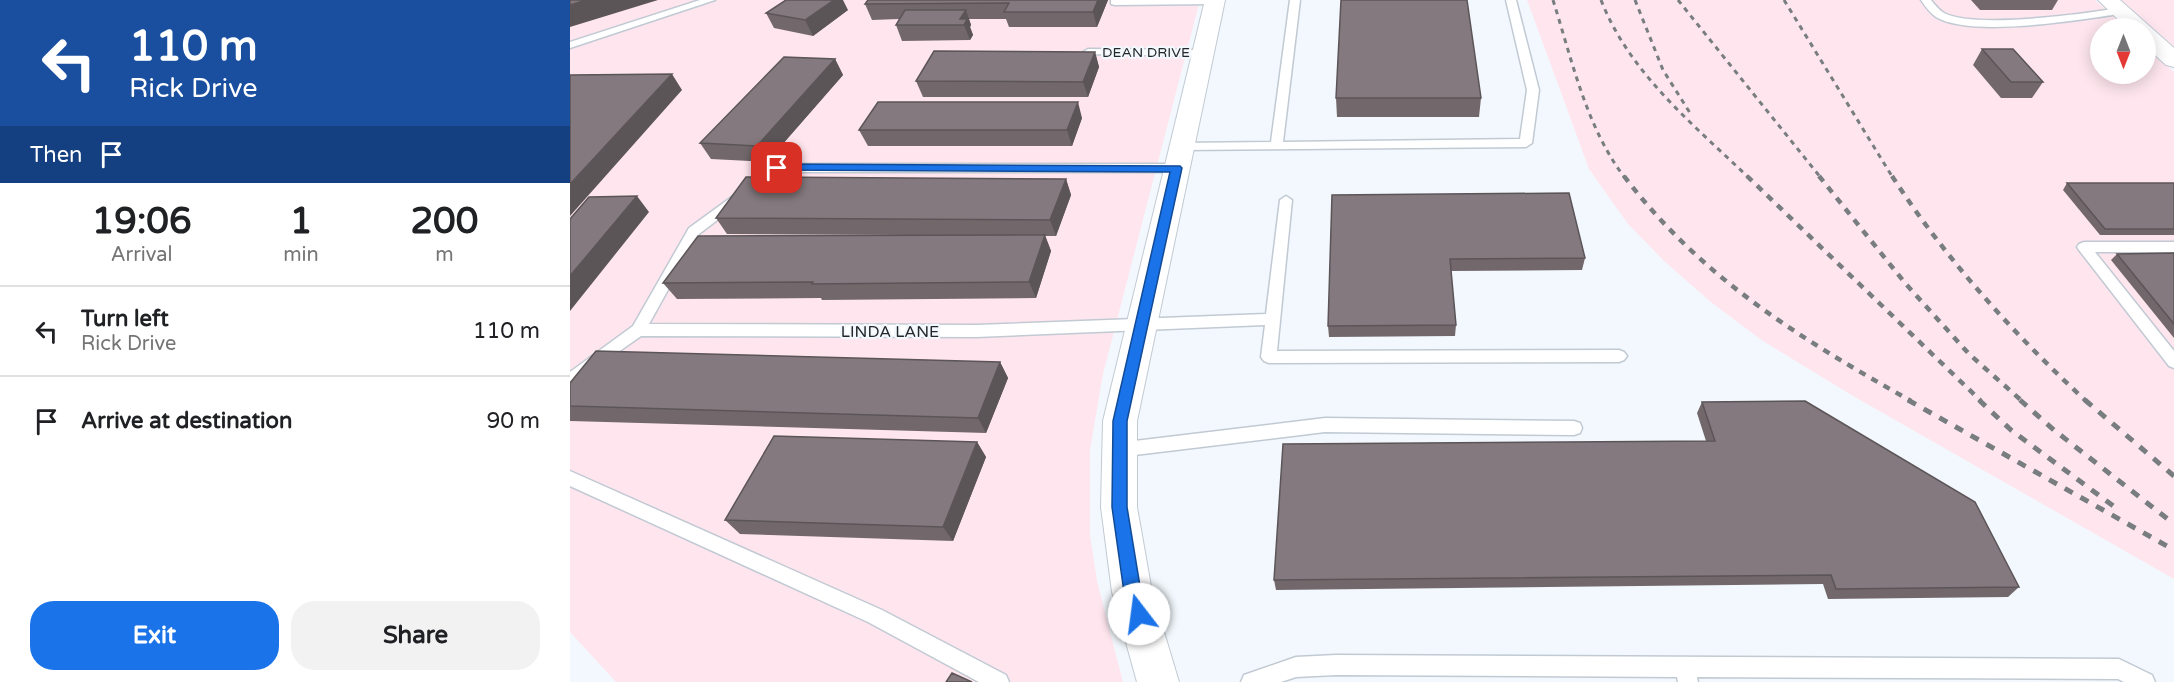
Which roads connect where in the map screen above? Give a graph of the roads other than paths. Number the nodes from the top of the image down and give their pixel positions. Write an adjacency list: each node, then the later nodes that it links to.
1 (710, 0): 10 (lane)
2 (1295, 0): 14 (lane)
3 (1511, 0): 14 (lane)
4 (1926, 0): 7 (lane)
5 (1215, 1): 6 (lane); 12 (street)
6 (1115, 2)
7 (2114, 5): 8 (street)
8 (2128, 18)
9 (2156, 44): 13 (street)
10 (570, 45)
11 (1088, 52): 12 (lane, DEAN DRIVE)
12 (1204, 52): 15 (street)
13 (2174, 60)
14 (1276, 144): 15 (lane)
15 (1179, 158): 19 (street); 20 (lane)
16 (1286, 200): 18 (lane)
17 (2174, 247): 22 (lane)
18 (1273, 320): 19 (lane, LINDA LANE); 21 (lane)
19 (1141, 324): 20 (lane, LINDA LANE); 25 (street)
20 (639, 330): 23 (lane)
21 (1619, 356)
22 (2174, 362)
23 (570, 380)
24 (1574, 428): 25 (lane)
25 (1118, 450): 29 (street)
26 (570, 478): 28 (lane)
27 (1687, 674): 30 (lane); 31 (lane)
28 (999, 682)
29 (1158, 682)
30 (1251, 682)
31 (2145, 682)

